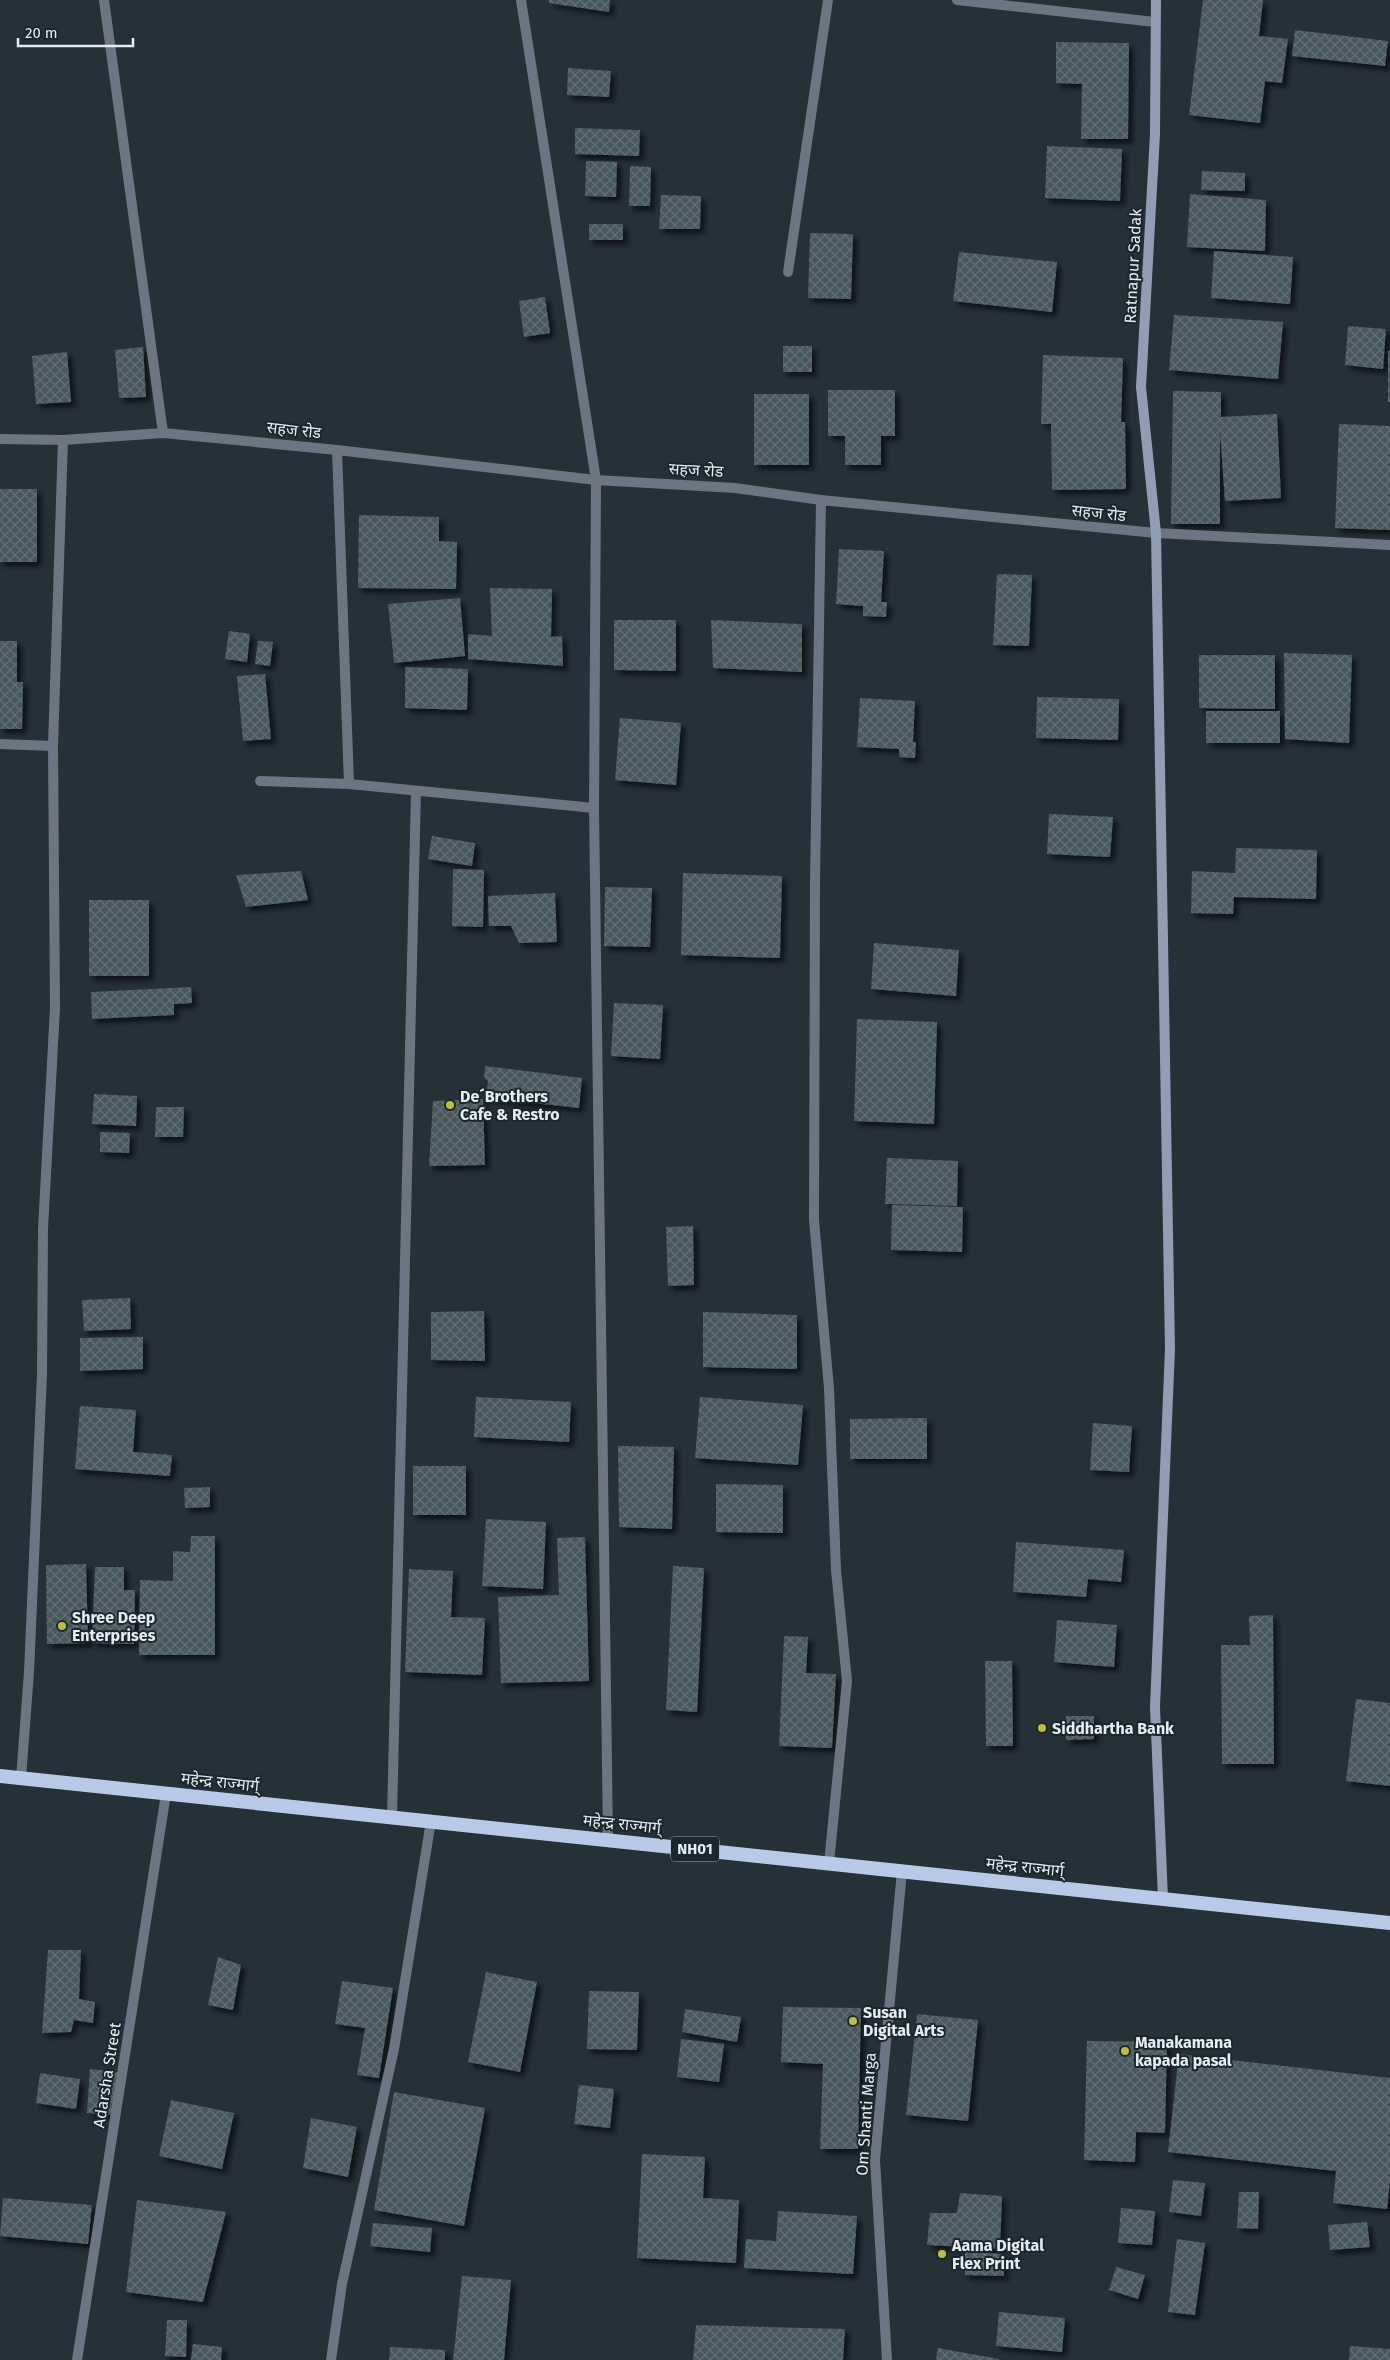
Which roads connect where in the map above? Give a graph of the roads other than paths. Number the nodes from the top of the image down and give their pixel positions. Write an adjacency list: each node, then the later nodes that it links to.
1 (104, 0): 8 (street)
2 (521, 0): 12 (street)
3 (828, 0): 7 (street)
4 (957, 0): 6 (street)
5 (1156, 0): 6 (main road, Ratnapur Sadak)
6 (1155, 22): 14 (main road, Ratnapur Sadak)
7 (788, 272)
8 (163, 433): 10 (street, सहज रोड); 11 (street, सहज रोड)
9 (0, 439): 10 (street, सहज रोड)
10 (62, 440): 17 (street)
11 (337, 450): 12 (street, सहज रोड); 19 (street)
12 (596, 480): 13 (street, सहज रोड); 21 (street)
13 (820, 500): 14 (street, सहज रोड); 28 (street)
14 (1156, 534): 15 (street, सहज रोड); 30 (main road, Ratnapur Sadak)
15 (1390, 545)
16 (0, 744): 17 (street)
17 (53, 746): 23 (street)
18 (260, 781): 19 (street)
19 (349, 784): 20 (street)
20 (416, 791): 21 (street); 25 (street)
21 (594, 808): 27 (street)
22 (0, 1776): 23 (highway, महेन्द्र राज्मार्ग् / NH01)
23 (22, 1778): 24 (highway, महेन्द्र राज्मार्ग् / NH01)
24 (166, 1794): 25 (highway, महेन्द्र राज्मार्ग् / NH01); 32 (street, Adarsha Street)
25 (392, 1818): 26 (highway, महेन्द्र राज्मार्ग् / NH01)
26 (431, 1822): 27 (highway, महेन्द्र राज्मार्ग् / NH01); 33 (street)
27 (608, 1840): 28 (highway, महेन्द्र राज्मार्ग् / NH01)
28 (829, 1863): 29 (highway, महेन्द्र राज्मार्ग् / NH01)
29 (902, 1871): 30 (highway, महेन्द्र राज्मार्ग् / NH01); 34 (street, Om Shanti Marga)
30 (1163, 1899): 31 (highway, महेन्द्र राज्मार्ग् / NH01)
31 (1390, 1923)
32 (77, 2360)
33 (331, 2360)
34 (887, 2360)

